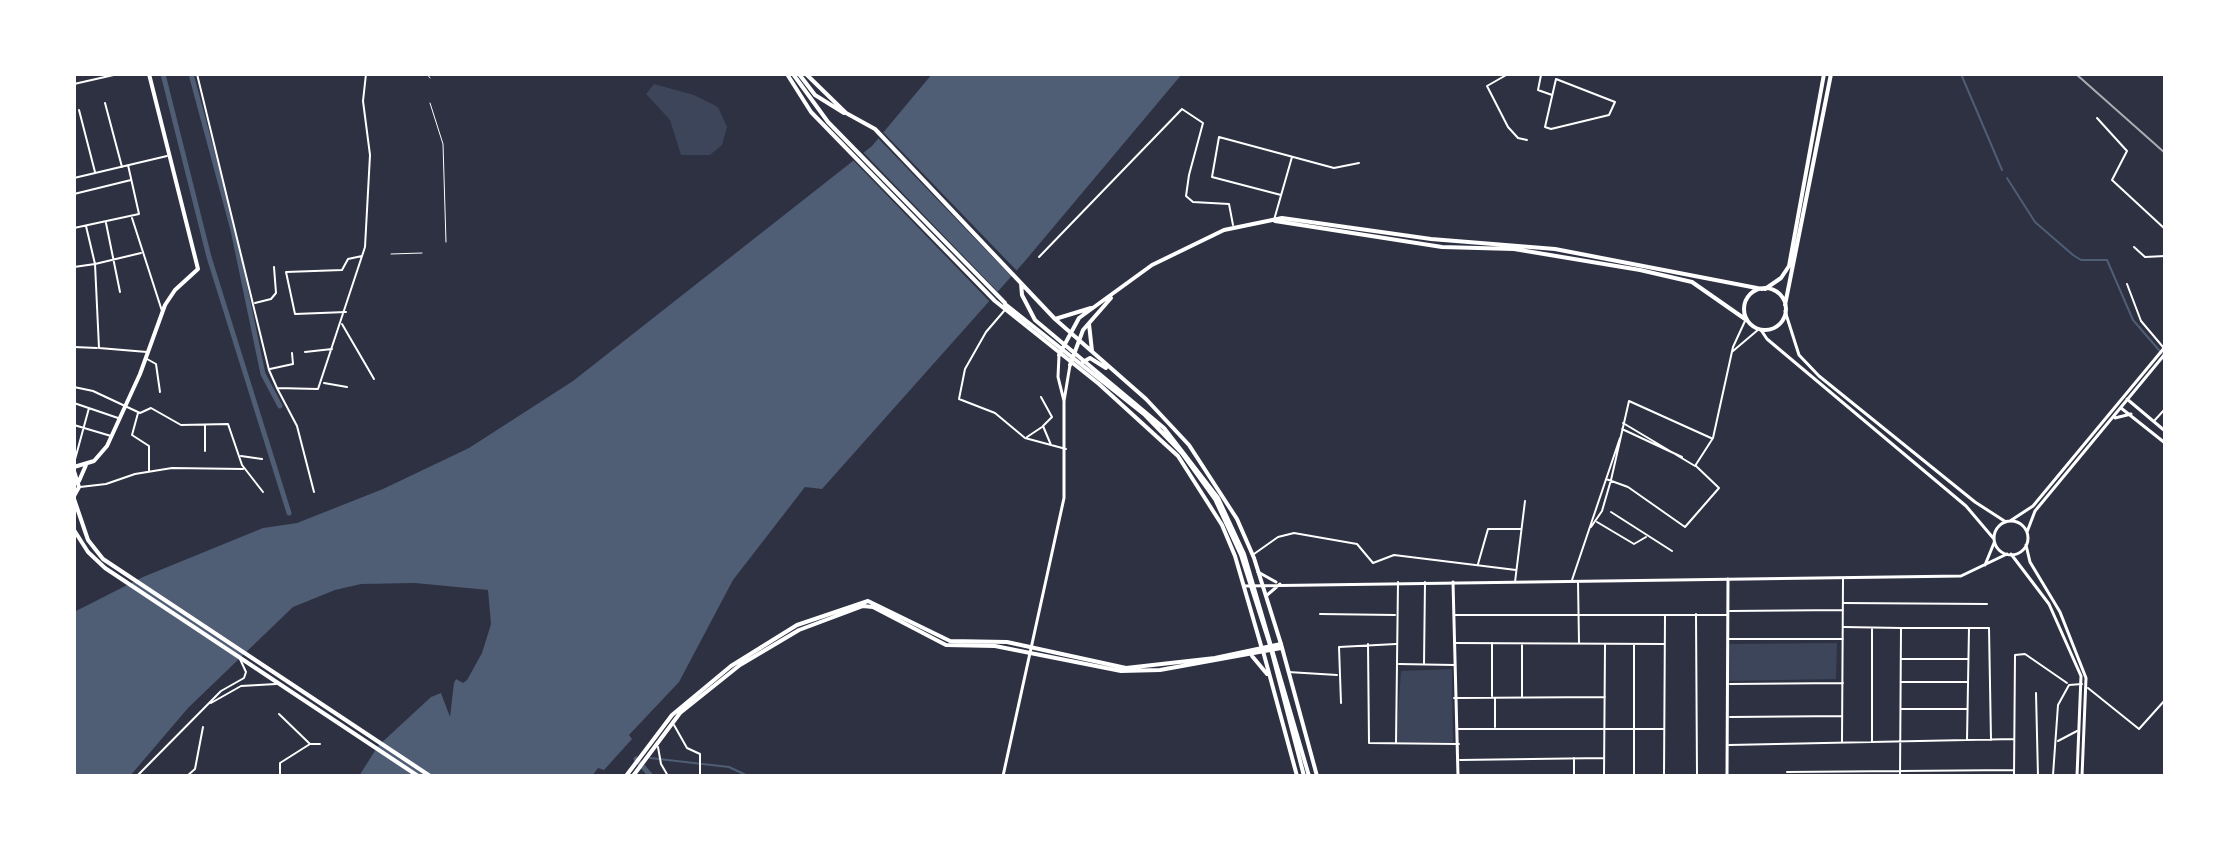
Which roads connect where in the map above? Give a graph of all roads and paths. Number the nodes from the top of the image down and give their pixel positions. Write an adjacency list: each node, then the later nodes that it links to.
1 (93, 74): 16 (street)
2 (118, 74): 16 (street)
3 (149, 74): 26 (main road)
4 (197, 74): 64 (street)
5 (366, 74): 48 (street)
6 (427, 74): 15 (lane)
7 (787, 74): 25 (main road)
8 (793, 74): 25 (main road)
9 (799, 74): 22 (main road)
10 (806, 74): 22 (main road)
11 (1508, 74): 24 (street)
12 (1529, 74): 18 (street)
13 (1824, 74): 61 (main road)
14 (1831, 74): 67 (main road)
15 (430, 78)
16 (94, 80): 17 (street)
17 (74, 84)
18 (1552, 95): 18 (street)
19 (105, 103): 30 (street)
20 (430, 103): 43 (lane)
21 (79, 110): 31 (street)
22 (846, 113): 57 (main road)
23 (2097, 118): 42 (street)
24 (1527, 140)
25 (848, 146): 66 (main road)
26 (168, 155): 29 (street); 69 (main road)
27 (1292, 157): 28 (street); 35 (street); 35 (street)
28 (1359, 163)
29 (128, 165): 30 (street); 33 (street)
30 (122, 167): 31 (street)
31 (95, 173): 32 (street)
32 (74, 178)
33 (132, 180): 34 (street); 36 (street)
34 (74, 194)
35 (1281, 195): 38 (street)
36 (132, 216): 37 (street); 45 (street)
37 (106, 221): 39 (street); 51 (street)
38 (1274, 221): 40 (main road); 56 (main road); 59 (main road)
39 (86, 225): 41 (street); 52 (street)
40 (1234, 227): 50 (street); 63 (main road)
41 (74, 228)
42 (2165, 229)
43 (446, 242)
44 (2134, 247): 49 (street)
45 (142, 252): 51 (street); 69 (street)
46 (422, 253): 47 (lane)
47 (391, 254)
48 (364, 256): 68 (street); 68 (street)
49 (2165, 256)
50 (1039, 257)
51 (114, 258): 52 (street); 62 (street)
52 (95, 264): 53 (street); 78 (street)
53 (74, 267)
54 (274, 267): 64 (street)
55 (2165, 271): 58 (street)
56 (1689, 274): 59 (main road); 61 (main road)
57 (1018, 279): 70 (main road); 277 (main road)
58 (2165, 280)
59 (1688, 281): 71 (main road)
60 (2127, 284): 80 (street)
61 (1763, 289): 67 (main road); 71 (main road)
62 (120, 292)
63 (1111, 298): 65 (main road); 72 (main road)
64 (254, 303): 91 (street)
65 (1098, 305): 70 (main road); 75 (main road)
66 (1005, 307): 86 (main road); 125 (street); 277 (main road)
67 (1785, 308): 74 (main road); 148 (main road)
68 (346, 312): 73 (street)
69 (162, 313): 82 (main road)
70 (1055, 319): 75 (main road)
71 (1746, 320): 74 (main road); 81 (street)
72 (1089, 322): 76 (main road); 85 (main road)
73 (342, 323): 79 (street); 93 (street)
74 (1760, 329): 81 (street); 155 (main road)
75 (1070, 334): 76 (main road); 86 (main road)
76 (1078, 340): 85 (main road); 89 (main road)
77 (74, 347): 78 (street)
78 (99, 348): 82 (street)
79 (334, 349): 83 (street); 94 (street)
80 (2164, 350): 88 (main road)
81 (1733, 351): 126 (street)
82 (149, 352): 87 (main road)
83 (305, 352)
84 (292, 353): 91 (street)
85 (1092, 354): 90 (main road)
86 (1059, 355): 89 (main road); 102 (main road)
87 (148, 359): 98 (street); 104 (main road)
88 (2159, 359): 99 (main road); 101 (main road)
89 (1070, 365): 92 (main road); 102 (main road)
90 (1109, 368): 92 (main road); 159 (main road)
91 (269, 370): 96 (street)
92 (1085, 375): 175 (main road)
93 (374, 379)
94 (323, 383): 96 (street); 97 (street)
95 (74, 387): 104 (street)
96 (276, 387): 143 (street)
97 (347, 387)
98 (160, 392)
99 (2133, 393): 101 (main road); 106 (main road)
100 (1041, 397): 117 (street)
101 (2126, 398): 105 (main road); 106 (main road)
102 (1064, 401): 129 (main road)
103 (74, 403): 107 (street)
104 (125, 403): 109 (street); 111 (main road)
105 (2119, 406): 110 (main road); 112 (main road); 148 (main road)
106 (2136, 407): 113 (main road)
107 (89, 408): 111 (street); 118 (street)
108 (2165, 409): 113 (street)
109 (136, 411): 116 (street); 138 (street)
110 (2131, 414): 112 (main road); 127 (main road)
111 (120, 419): 122 (main road)
112 (2113, 419): 153 (main road)
113 (2153, 422): 120 (main road)
114 (1623, 423): 119 (street); 126 (street); 132 (street)
115 (74, 425): 118 (street)
116 (205, 425): 130 (street); 131 (street)
117 (1043, 426): 125 (street); 128 (street)
118 (83, 427): 122 (street); 124 (street)
119 (1621, 428): 123 (street); 132 (street)
120 (2165, 431)
121 (74, 436): 124 (street)
122 (113, 436): 134 (main road)
123 (1621, 437): 139 (street); 140 (street)
124 (79, 438): 136 (street)
125 (1025, 438): 128 (street)
126 (1713, 438): 135 (street)
127 (2165, 443)
128 (1051, 446): 129 (street)
129 (1066, 449): 204 (main road)
130 (205, 451)
131 (240, 456): 133 (street); 137 (street)
132 (1683, 457): 135 (street)
133 (262, 459)
134 (86, 465): 136 (main road); 141 (main road)
135 (1695, 466): 140 (street)
136 (74, 467): 141 (main road)
137 (245, 469): 138 (street); 142 (street)
138 (149, 471): 141 (street)
139 (1606, 479): 140 (street); 147 (street)
140 (1611, 480): 149 (street)
141 (79, 484): 144 (main road)
142 (263, 492)
143 (314, 492)
144 (74, 497): 164 (main road)
145 (1525, 501): 151 (street)
146 (1611, 512): 154 (street)
147 (1592, 519): 149 (street); 150 (street)
148 (2008, 521): 153 (main road); 155 (main road)
149 (1597, 522): 150 (street); 154 (street)
150 (1591, 527): 170 (street)
151 (1522, 529): 161 (street); 162 (street)
152 (74, 530): 164 (main road)
153 (2027, 532): 156 (main road)
154 (1646, 537): 157 (street)
155 (1994, 541): 158 (main road); 160 (main road)
156 (2026, 545): 158 (main road); 222 (main road)
157 (1672, 551)
158 (2009, 554): 160 (main road); 219 (main road)
159 (1253, 555): 161 (street); 163 (main road)
160 (1985, 565): 165 (main road)
161 (1478, 566): 162 (street)
162 (1516, 570): 173 (street)
163 (1258, 572): 172 (main road); 174 (main road)
164 (119, 573): 205 (main road)
165 (1843, 578): 166 (main road); 177 (street)
166 (1728, 579): 171 (main road); 180 (main road)
167 (1398, 582): 168 (main road); 174 (main road); 184 (street)
168 (1425, 582): 169 (main road); 210 (street)
169 (1453, 582): 173 (main road); 185 (main road)
170 (1571, 582): 171 (main road); 173 (main road)
171 (1578, 582): 186 (street)
172 (1262, 583): 174 (main road); 175 (main road); 176 (main road)
173 (1515, 583)
174 (1280, 584): 176 (main road)
175 (1245, 586): 203 (main road)
176 (1266, 596): 202 (main road)
177 (1843, 603): 178 (street); 179 (street)
178 (1987, 604)
179 (1843, 610): 180 (street); 187 (street)
180 (1728, 613): 183 (street); 191 (main road)
181 (1320, 614): 184 (street)
182 (1665, 614): 183 (street); 186 (street); 201 (street)
183 (1696, 614): 284 (street)
184 (1398, 615): 196 (street)
185 (1453, 615): 186 (street); 193 (main road)
186 (1579, 615): 198 (street)
187 (1843, 627): 189 (street); 192 (street)
188 (1969, 627): 190 (street); 208 (street); 246 (street)
189 (1872, 628): 190 (street); 251 (street)
190 (1901, 628): 207 (street)
191 (1728, 639): 192 (street); 218 (main road)
192 (1843, 639): 217 (street)
193 (1453, 643): 194 (street); 211 (main road)
194 (1492, 643): 197 (street); 224 (street)
195 (1368, 644): 196 (street); 213 (street); 255 (street)
196 (1397, 644): 209 (street)
197 (1522, 644): 198 (street); 225 (street)
198 (1579, 644): 199 (street)
199 (1605, 644): 200 (street); 226 (street)
200 (1634, 644): 201 (street); 241 (street)
201 (1664, 644): 242 (street)
202 (1282, 646): 203 (main road); 212 (main road)
203 (1263, 651): 204 (main road); 206 (main road); 214 (main road)
204 (1032, 652): 206 (main road); 236 (main road); 258 (main road); 275 (main road)
205 (239, 655): 220 (main road); 230 (street); 252 (main road)
206 (1251, 655): 214 (main road)
207 (1901, 659): 208 (street); 215 (street)
208 (1969, 659): 216 (street)
209 (1397, 664): 210 (street); 255 (street)
210 (1424, 664): 211 (street)
211 (1454, 665): 227 (main road)
212 (1288, 672): 213 (street); 278 (main road)
213 (1339, 676): 229 (street)
214 (1271, 679): 276 (main road)
215 (1901, 682): 216 (street); 231 (street)
216 (1969, 682): 232 (street)
217 (1843, 683): 218 (street); 234 (street)
218 (1728, 684): 235 (main road)
219 (2082, 684): 221 (street); 243 (main road)
220 (280, 685): 230 (street); 252 (main road)
221 (2069, 685): 244 (street); 248 (street)
222 (2088, 688): 228 (street); 288 (main road)
223 (2036, 693): 248 (street)
224 (1493, 697): 225 (street); 227 (street); 238 (street)
225 (1522, 697): 226 (street)
226 (1605, 697): 240 (street)
227 (1454, 698): 239 (main road)
228 (2165, 700)
229 (1341, 703)
230 (207, 705): 265 (street)
231 (1900, 709): 232 (street); 247 (street)
232 (1968, 709): 245 (street)
233 (279, 714): 253 (street)
234 (1842, 716): 235 (street); 250 (street)
235 (1728, 717): 257 (main road)
236 (672, 722): 249 (main road); 274 (street)
237 (203, 727): 267 (street)
238 (1495, 728): 239 (street); 240 (street)
239 (1457, 729): 256 (main road)
240 (1604, 729): 241 (street); 260 (street)
241 (1635, 729): 242 (street); 282 (street)
242 (1664, 729): 283 (street)
243 (2080, 730): 248 (street); 288 (main road)
244 (2014, 739): 246 (street); 262 (street)
245 (1967, 740): 246 (street); 247 (street)
246 (1991, 740)
247 (1900, 741): 251 (street); 263 (street)
248 (2057, 741)
249 (658, 742): 258 (main road); 273 (street)
250 (1842, 742): 251 (street); 257 (street)
251 (1872, 742)
252 (373, 743): 269 (main road); 270 (main road)
253 (310, 744): 254 (street); 268 (street)
254 (320, 744)
255 (1396, 744): 256 (street)
256 (1459, 744): 261 (main road)
257 (1728, 745): 285 (main road)
258 (650, 748): 271 (main road); 272 (main road)
259 (1574, 758): 260 (street); 261 (street); 280 (street)
260 (1604, 758): 281 (street)
261 (1460, 760): 279 (main road)
262 (2014, 770): 263 (street); 287 (street)
263 (1900, 771): 264 (street); 286 (street)
264 (1787, 772)
265 (138, 774): 266 (street)
266 (147, 776)
267 (187, 776)
268 (280, 776)
269 (418, 776)
270 (430, 776)
271 (626, 776)
272 (633, 776)
273 (668, 776)
274 (700, 776)
275 (1003, 776)
276 (1297, 776)
277 (1307, 776)
278 (1317, 776)
279 (1458, 776)
280 (1574, 776)
281 (1604, 776)
282 (1634, 776)
283 (1664, 776)
284 (1697, 776)
285 (1727, 776)
286 (1900, 776)
287 (2014, 776)
288 (2080, 776)

